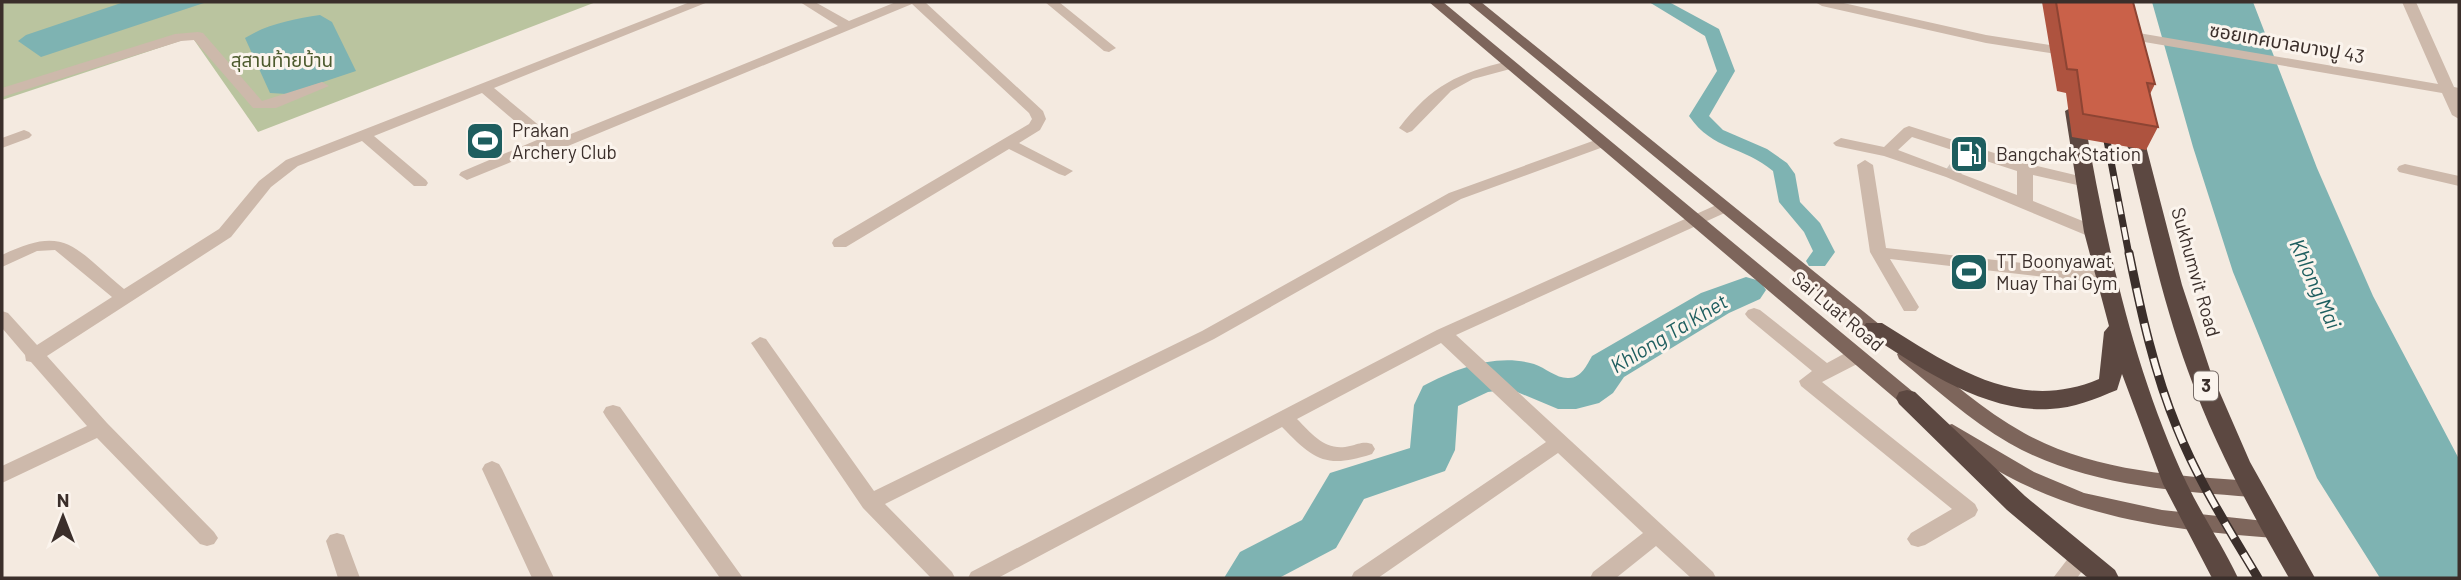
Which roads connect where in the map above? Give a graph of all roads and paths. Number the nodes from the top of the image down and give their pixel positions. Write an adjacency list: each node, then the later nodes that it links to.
1 (701, 2): 18 (street)
2 (806, 2): 10 (street)
3 (907, 2): 10 (street)
4 (917, 2): 29 (street)
5 (1051, 2): 13 (street)
6 (1435, 2): 16 (main road, Sai Luat Road)
7 (1473, 2): 42 (main road, Sai Luat Road)
8 (1822, 2): 14 (street)
9 (2409, 2): 20 (street)
10 (848, 26): 27 (street)
11 (2058, 26): 14 (highway)
12 (2108, 27): 15 (highway); 20 (street, ซอยเทศบาลบางปู 43)
13 (1109, 48)
14 (2064, 57)
15 (2115, 58)
16 (1508, 65): 24 (street); 30 (main road, Sai Luat Road)
17 (322, 86): 21 (street)
18 (485, 88): 25 (street); 27 (street)
19 (2070, 90): 38 (highway)
20 (2453, 90): 23 (street)
21 (2, 93)
22 (2128, 110): 69 (highway, Sukhumvit Road / 3)
23 (2459, 115)
24 (1407, 128)
25 (363, 134): 40 (street); 49 (street)
26 (24, 135): 28 (street)
27 (548, 141): 37 (street)
28 (2, 143)
29 (1008, 143): 36 (street); 45 (street)
30 (1601, 143): 43 (main road, Sai Luat Road); 70 (street)
31 (1841, 143): 32 (street)
32 (1887, 152): 34 (street); 41 (street)
33 (1865, 166): 46 (street)
34 (2025, 168): 38 (street); 41 (street)
35 (2405, 169): 39 (street)
36 (1065, 171)
37 (467, 175)
38 (2087, 181): 44 (highway)
39 (2459, 181)
40 (420, 183)
41 (2025, 203): 44 (street)
42 (1723, 207): 43 (street); 54 (main road, Sai Luat Road)
43 (1693, 218): 55 (street); 58 (main road, Sai Luat Road)
44 (2094, 232): 48 (highway)
45 (840, 243)
46 (1878, 252): 48 (street); 50 (street)
47 (2, 262): 49 (street)
48 (2105, 278): 52 (highway)
49 (125, 299): 57 (street)
50 (1910, 307)
51 (1754, 314): 59 (street)
52 (2115, 314): 54 (highway); 68 (highway)
53 (2, 317): 57 (street)
54 (1874, 328): 68 (main road, Sai Luat Road)
55 (1443, 334): 62 (street); 64 (street)
56 (760, 342): 70 (street)
57 (33, 356): 63 (street)
58 (1856, 356): 59 (street); 60 (main road, Sai Luat Road)
59 (1825, 372): 75 (street)
60 (1907, 398): 71 (main road, Sai Luat Road); 77 (highway)
61 (613, 412): 80 (street)
62 (1283, 417): 65 (street); 82 (street)
63 (100, 428): 67 (street); 74 (street)
64 (1560, 442): 73 (street); 83 (street)
65 (1365, 449)
66 (492, 469): 79 (street)
67 (2, 475)
68 (2175, 484): 69 (main road, Sai Luat Road); 71 (highway)
69 (2252, 489): 72 (highway, Sukhumvit Road / 3)
70 (870, 502): 81 (street)
71 (2195, 523): 72 (main road, Sai Luat Road); 88 (highway)
72 (2274, 530): 89 (highway, Sukhumvit Road / 3)
73 (1657, 533): 84 (street); 85 (street)
74 (207, 538)
75 (1919, 539)
76 (337, 541): 78 (street)
77 (2081, 558): 86 (street); 87 (highway)
78 (349, 578)
79 (543, 578)
80 (732, 578)
81 (944, 578)
82 (979, 578)
83 (1362, 578)
84 (1601, 578)
85 (1705, 578)
86 (2064, 578)
87 (2106, 578)
88 (2225, 578)
89 (2302, 578)

